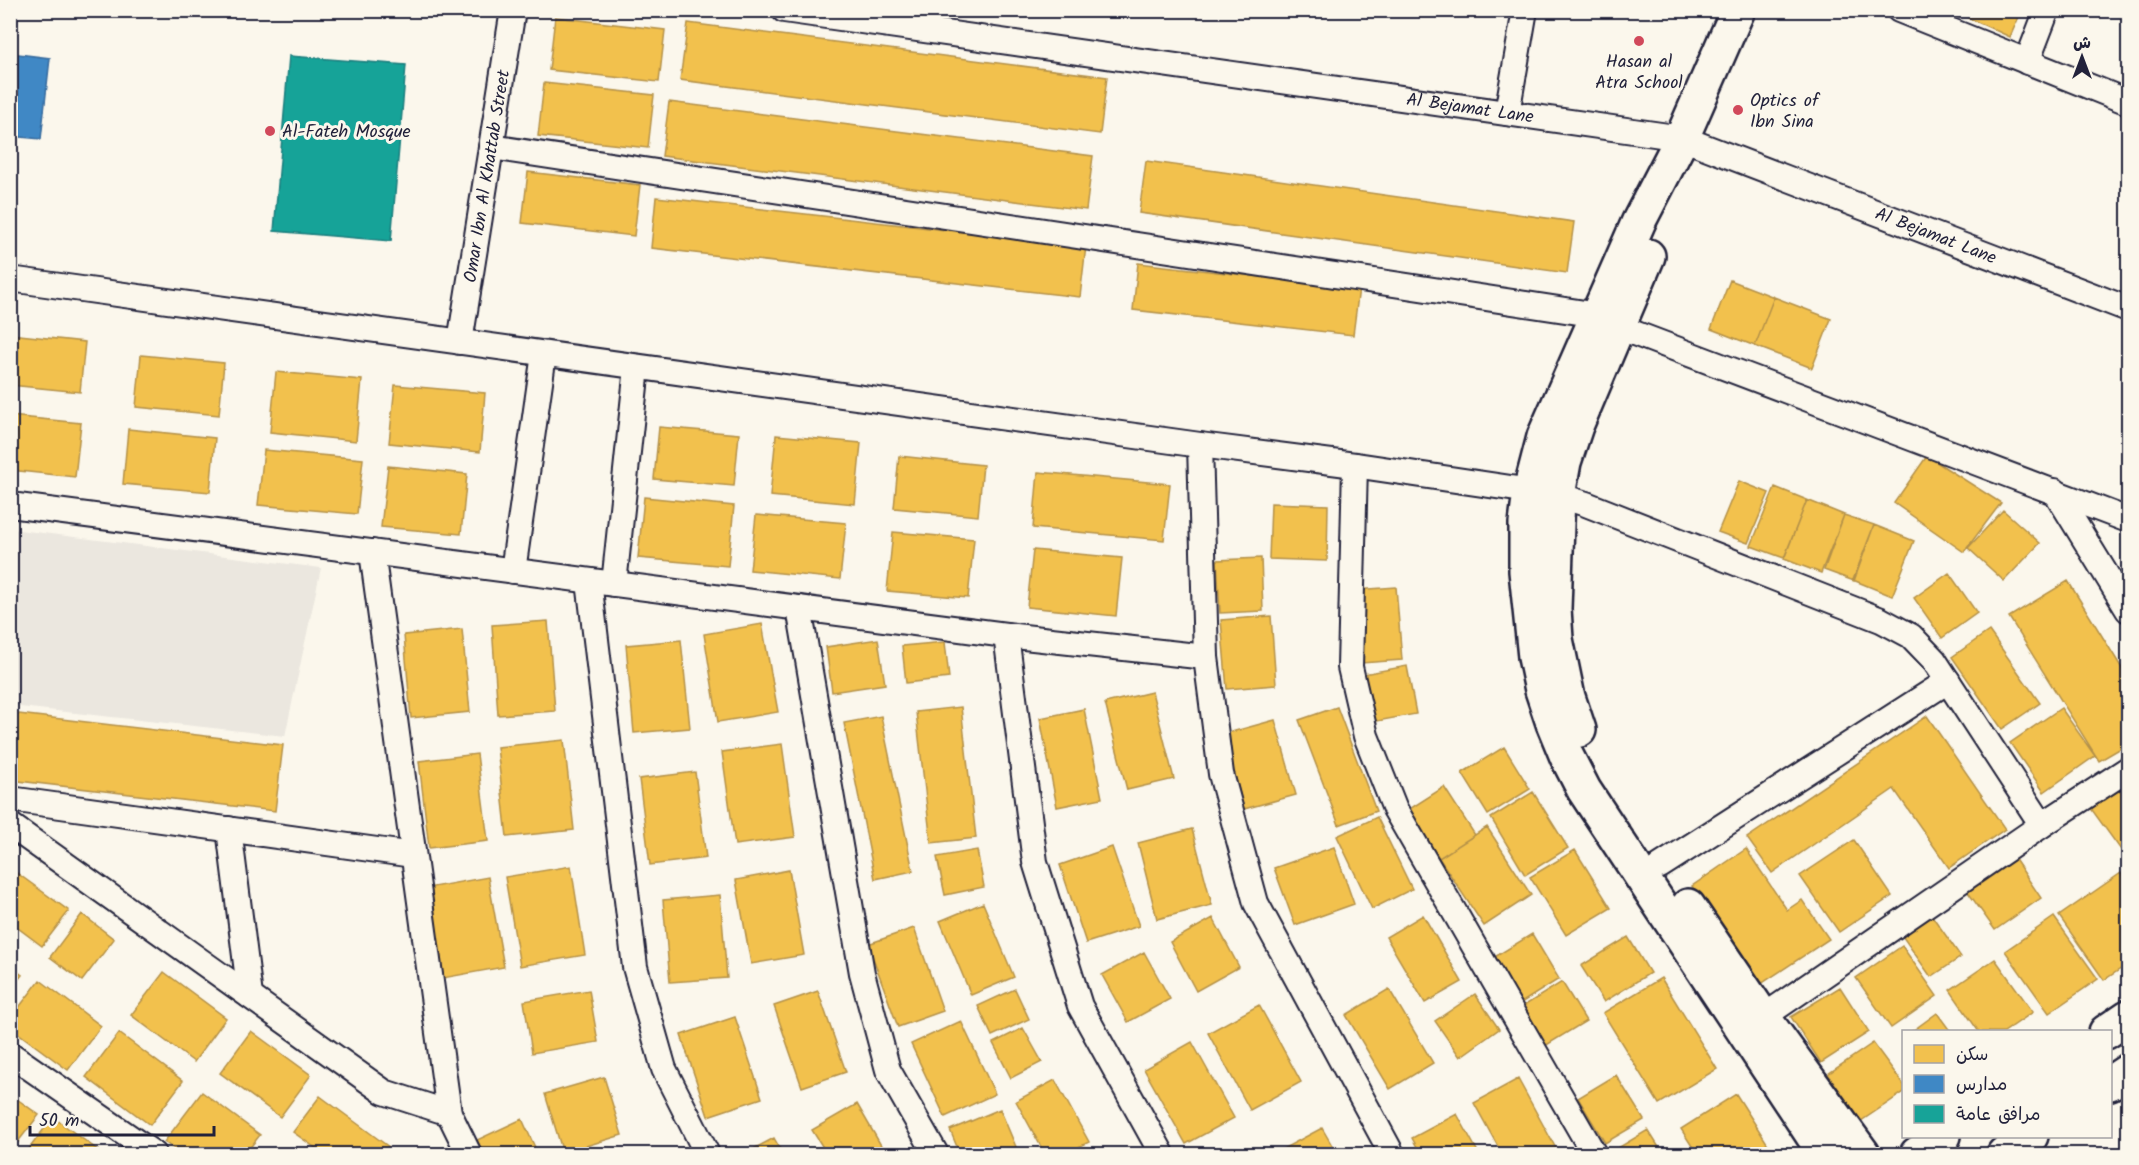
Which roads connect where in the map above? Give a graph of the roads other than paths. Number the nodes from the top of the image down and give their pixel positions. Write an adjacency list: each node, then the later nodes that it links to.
1 (513, 10): 11 (street, Omar Ibn Al Khattab Street)
2 (784, 10): 9 (street, Al Bejamat Lane)
3 (1525, 10): 9 (street)
4 (1738, 10): 10 (street)
5 (1899, 10): 7 (street)
6 (2047, 10): 7 (street)
7 (2027, 62): 8 (street)
8 (2128, 102)
9 (1507, 113): 10 (street, Al Bejamat Lane)
10 (1682, 138): 13 (street, Al Bejamat Lane); 14 (street)
11 (491, 147): 14 (street); 15 (street, Omar Ibn Al Khattab Street)
12 (10, 279): 15 (street)
13 (2128, 309)
14 (1608, 321): 20 (street); 21 (street)
15 (460, 342): 16 (street)
16 (544, 354): 17 (street); 25 (street)
17 (637, 367): 18 (street); 27 (street)
18 (1200, 445): 19 (street); 31 (street)
19 (1355, 465): 21 (street); 56 (street)
20 (2055, 491): 23 (street); 29 (street)
21 (1544, 493): 32 (street); 39 (street); 57 (street)
22 (10, 505): 24 (street)
23 (2128, 520)
24 (372, 552): 25 (street); 38 (street)
25 (513, 571): 26 (street)
26 (589, 581): 27 (street); 52 (street)
27 (614, 584): 28 (street)
28 (799, 608): 30 (street); 53 (street)
29 (2128, 610)
30 (1006, 635): 31 (street); 54 (street)
31 (1206, 657): 55 (street)
32 (1948, 681): 36 (street); 39 (street)
33 (2128, 769): 36 (street)
34 (10, 799): 37 (street)
35 (10, 825): 40 (street)
36 (2042, 825): 41 (street)
37 (229, 829): 38 (street); 40 (street)
38 (413, 855): 47 (street)
39 (1660, 866): 41 (street)
40 (250, 996): 47 (street)
41 (1763, 1017): 58 (street)
42 (2128, 1017): 43 (street)
43 (2109, 1030)
44 (10, 1054): 50 (street)
45 (2128, 1071): 46 (street)
46 (2112, 1082)
47 (449, 1113): 51 (street)
48 (1942, 1138): 59 (street)
49 (2030, 1138): 60 (street)
50 (154, 1155)
51 (469, 1155)
52 (707, 1155)
53 (936, 1155)
54 (1162, 1155)
55 (1392, 1155)
56 (1594, 1155)
57 (1825, 1155)
58 (1863, 1155)
59 (1917, 1155)
60 (2004, 1155)

